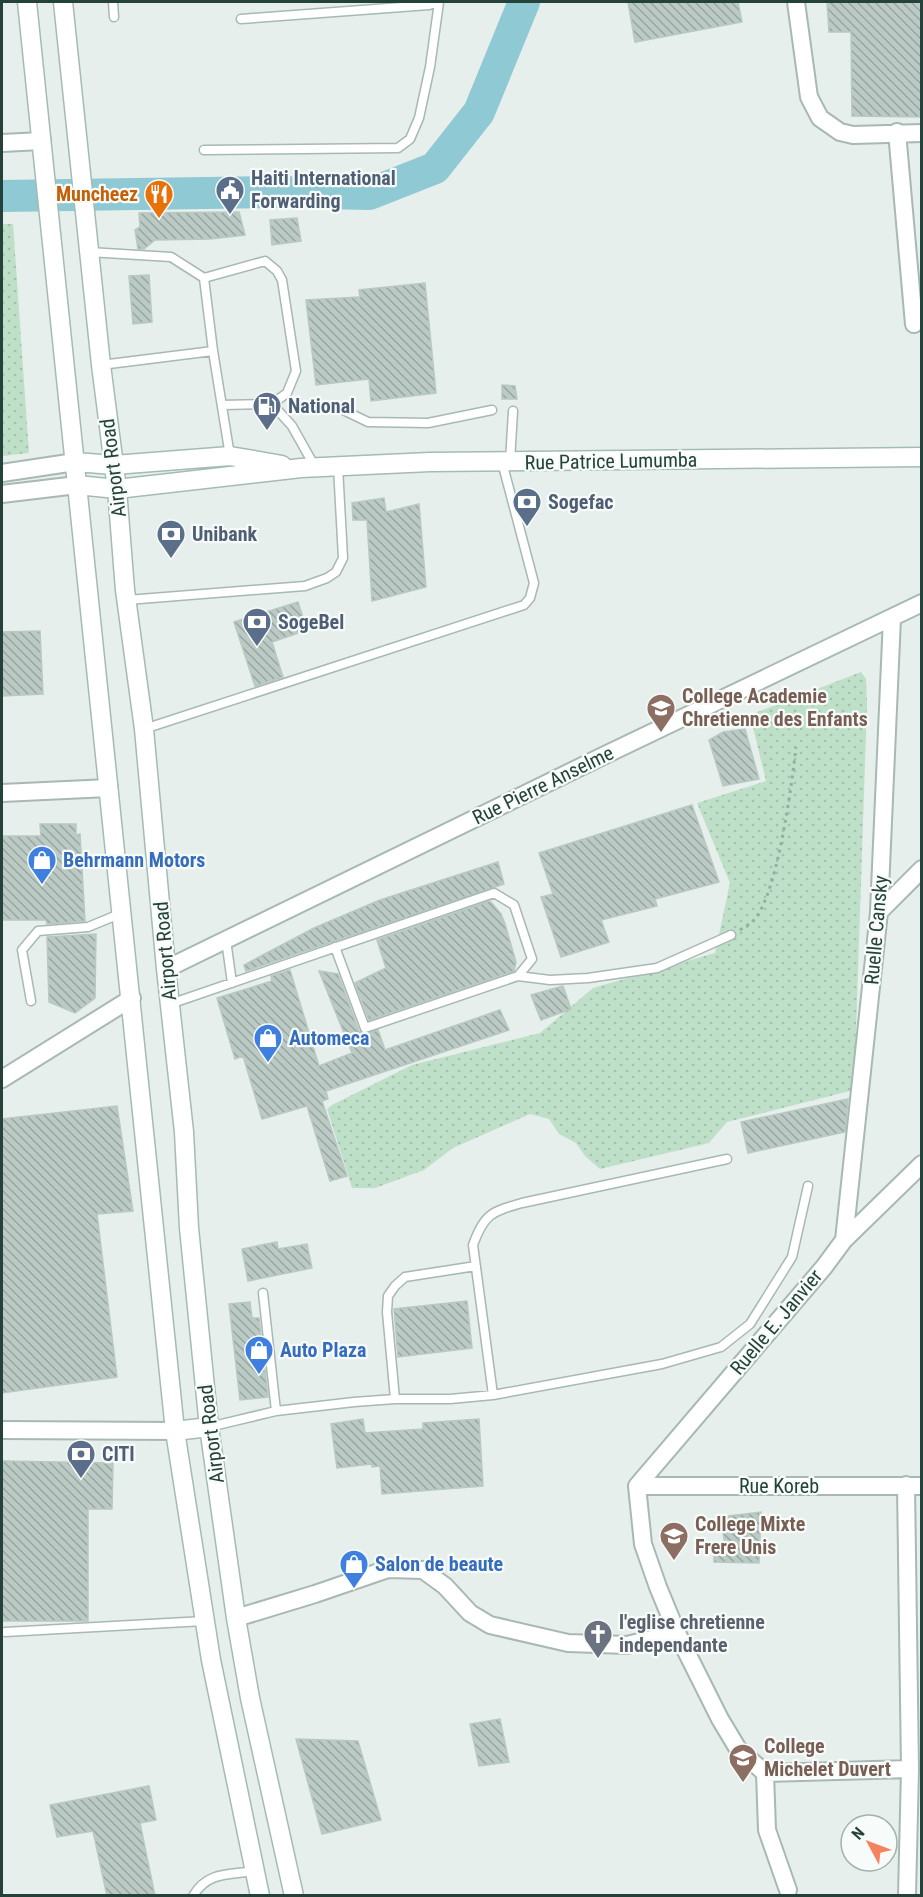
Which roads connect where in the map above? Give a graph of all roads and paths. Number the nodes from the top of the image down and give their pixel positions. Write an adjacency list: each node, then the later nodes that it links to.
1 (27, 2): 11 (main road, Airport Road)
2 (63, 2): 13 (main road, Airport Road)
3 (113, 2): 6 (lane)
4 (438, 2): 7 (lane); 12 (lane)
5 (796, 2): 8 (street)
6 (114, 17)
7 (241, 19)
8 (897, 132): 9 (street); 15 (street)
9 (921, 133)
10 (2, 143): 11 (street)
11 (43, 148): 25 (main road, Airport Road)
12 (204, 150)
13 (89, 252): 14 (lane); 17 (main road, Airport Road)
14 (204, 278): 16 (lane); 18 (lane)
15 (914, 324)
16 (213, 351): 17 (lane); 19 (lane)
17 (101, 365): 27 (main road, Airport Road)
18 (272, 404): 19 (lane); 29 (lane)
19 (222, 405): 23 (lane)
20 (339, 408): 21 (lane)
21 (492, 410)
22 (513, 411): 26 (lane)
23 (230, 456): 27 (main road, Rue Patrice Lumumba); 29 (main road, Rue Patrice Lumumba)
24 (921, 457): 26 (main road, Rue Patrice Lumumba)
25 (75, 462): 27 (main road, Rue Patrice Lumumba); 30 (street); 31 (main road, Airport Road)
26 (506, 462): 28 (main road, Rue Patrice Lumumba); 37 (lane)
27 (114, 465): 32 (main road, Airport Road)
28 (338, 466): 29 (main road, Rue Patrice Lumumba); 34 (lane)
29 (308, 467): 32 (main road, Rue Patrice Lumumba)
30 (2, 473)
31 (77, 485): 32 (main road, Rue Patrice Lumumba); 33 (street); 39 (main road, Airport Road)
32 (117, 489): 34 (main road, Airport Road)
33 (2, 494)
34 (126, 600): 37 (main road, Airport Road)
35 (921, 603): 36 (street, Rue Pierre Anselme)
36 (892, 618): 42 (street, Ruelle Cansky); 45 (street, Rue Pierre Anselme)
37 (144, 729): 47 (main road, Airport Road)
38 (796, 747): 44 (path)
39 (109, 788): 40 (street); 43 (main road, Airport Road)
40 (2, 793)
41 (921, 869): 42 (street)
42 (879, 912): 57 (street, Ruelle Cansky)
43 (123, 913): 50 (main road, Airport Road); 51 (lane)
44 (731, 935): 48 (lane)
45 (226, 940): 47 (street, Rue Pierre Anselme); 49 (lane)
46 (335, 948): 48 (lane); 48 (lane); 49 (lane)
47 (166, 969): 52 (main road, Airport Road)
48 (519, 976)
49 (232, 983): 52 (lane)
50 (132, 998): 53 (street); 65 (main road, Airport Road)
51 (31, 1000)
52 (170, 1004): 63 (main road, Airport Road)
53 (2, 1079)
54 (727, 1159): 58 (lane)
55 (921, 1164): 57 (street, Ruelle E. Janvier)
56 (808, 1186): 60 (lane)
57 (844, 1240): 66 (street, Ruelle E. Janvier)
58 (476, 1266): 60 (lane); 61 (lane)
59 (263, 1293): 62 (lane)
60 (493, 1395): 61 (lane)
61 (395, 1399): 62 (lane)
62 (276, 1411): 63 (lane)
63 (209, 1427): 65 (main road); 68 (main road, Airport Road)
64 (2, 1430): 65 (street)
65 (176, 1431): 69 (main road, Airport Road)
66 (637, 1486): 67 (street, Rue Koreb); 71 (street)
67 (914, 1486): 72 (street)
68 (236, 1618): 71 (street); 78 (main road, Airport Road)
69 (204, 1621): 70 (lane); 74 (main road, Airport Road)
70 (5, 1632)
71 (677, 1633): 73 (street)
72 (909, 1769): 73 (street); 79 (street)
73 (765, 1773): 75 (street)
74 (255, 1871): 76 (lane); 77 (main road, Airport Road)
75 (788, 1890)
76 (193, 1896)
77 (260, 1896)
78 (294, 1896)
79 (907, 1896)

